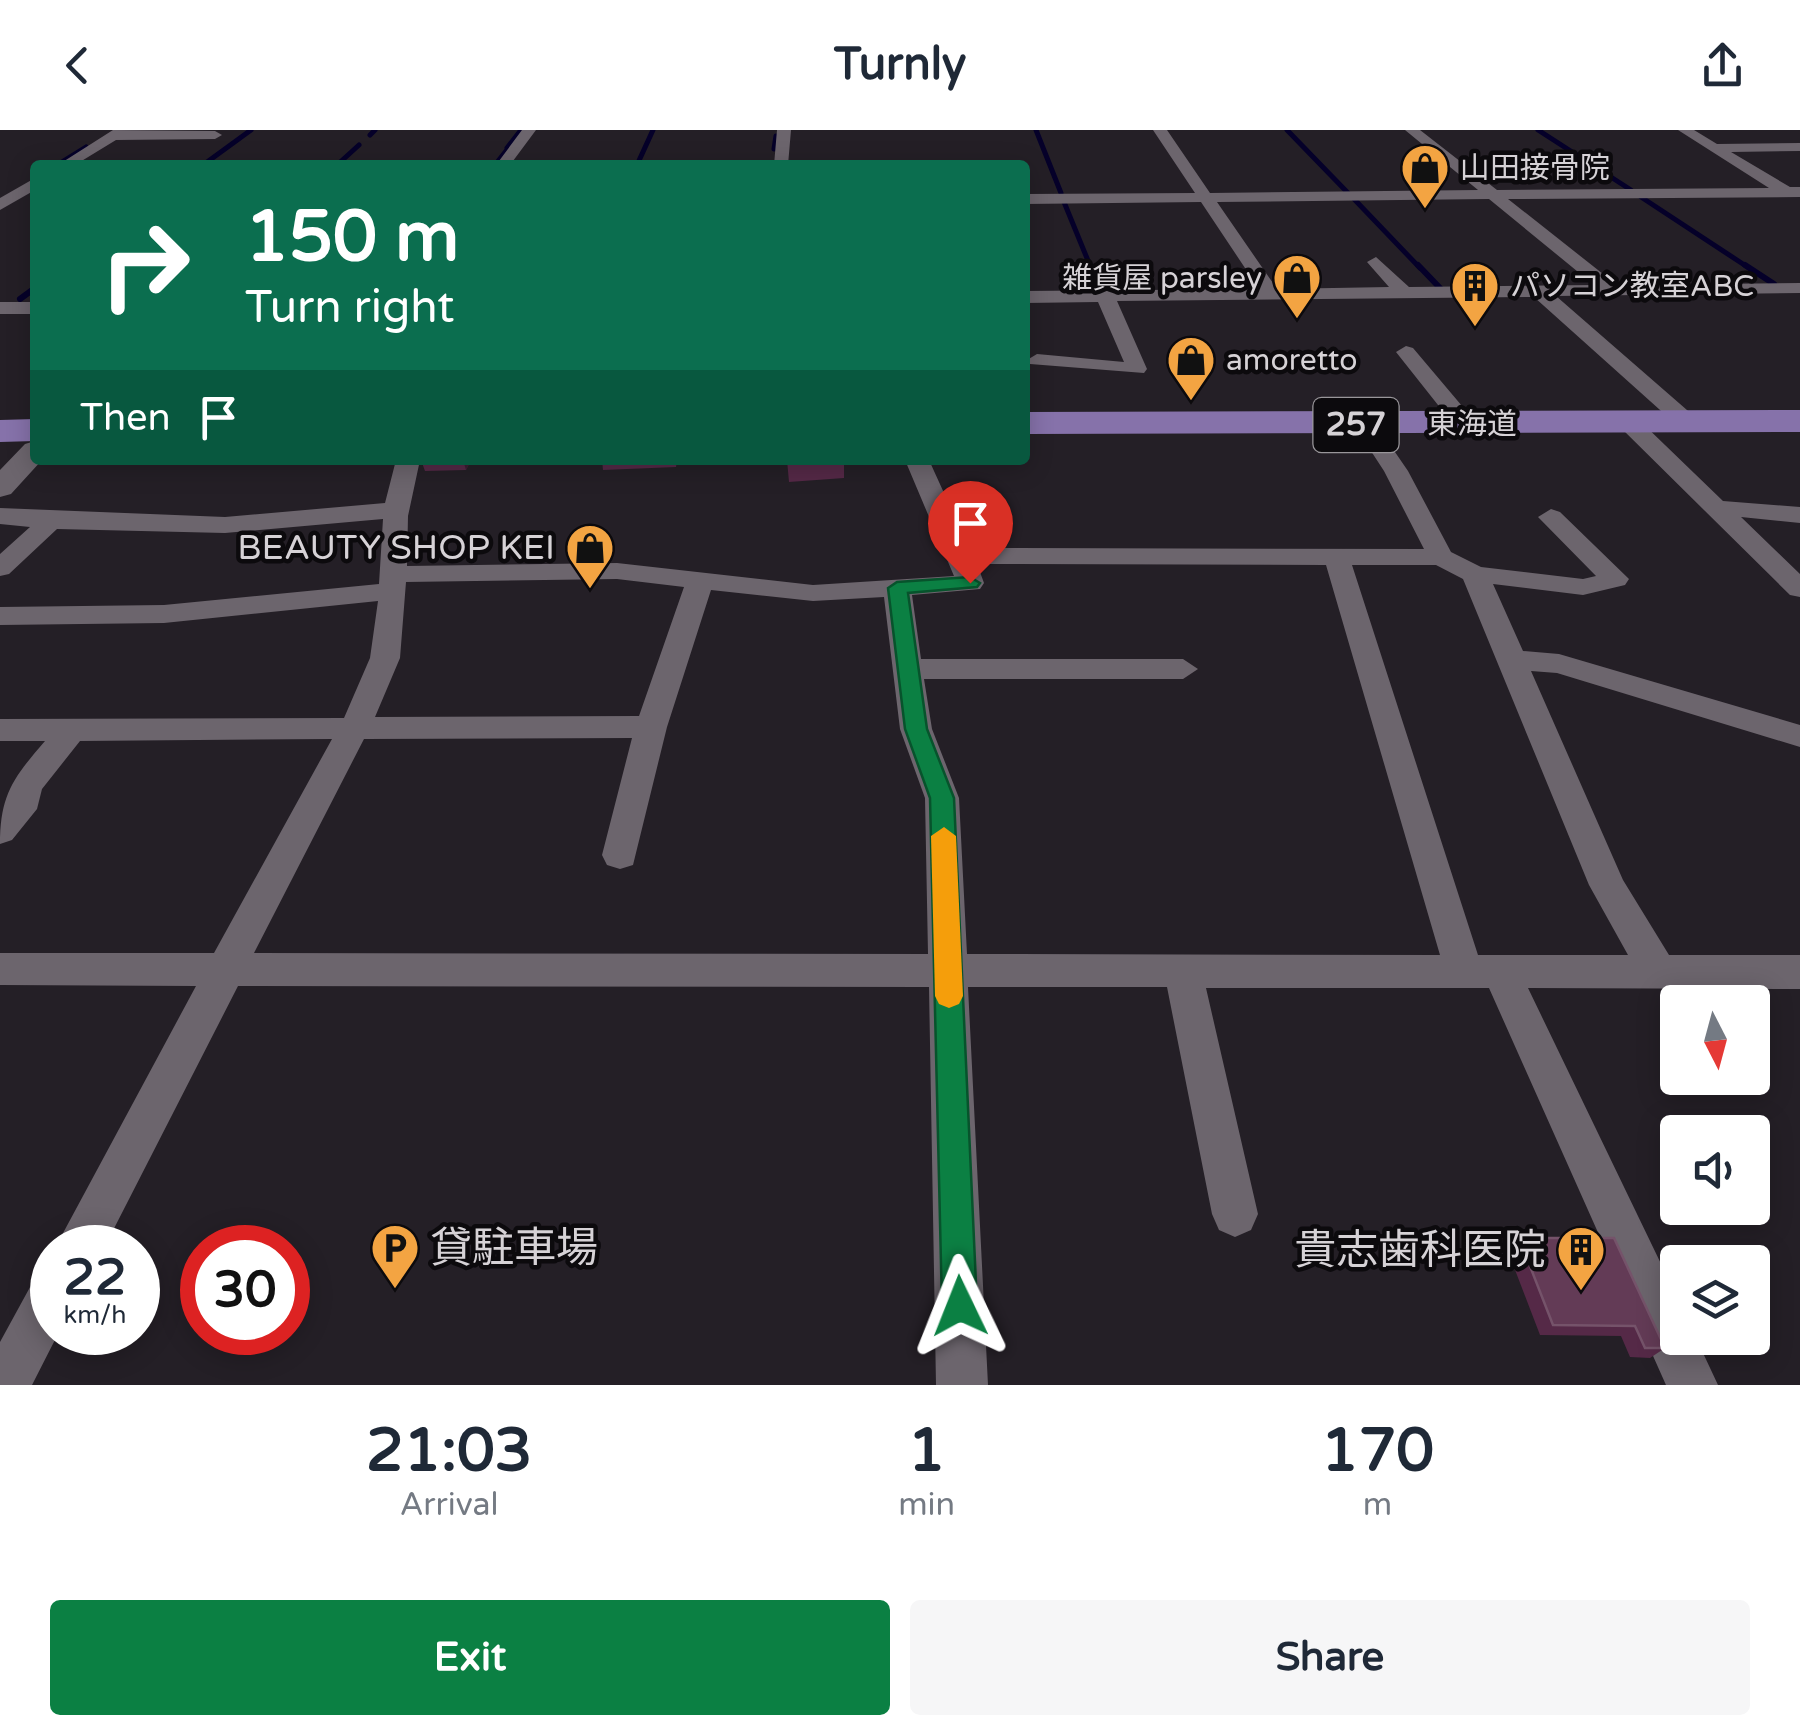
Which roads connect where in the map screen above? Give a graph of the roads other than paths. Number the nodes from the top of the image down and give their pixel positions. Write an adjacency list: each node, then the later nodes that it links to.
1 (529, 130): 11 (street)
2 (784, 130): 12 (street)
3 (1160, 130): 16 (street)
4 (1412, 130): 14 (street)
5 (1685, 130): 9 (street)
6 (118, 133): 7 (street); 10 (street)
7 (215, 135)
8 (1800, 147): 9 (street)
9 (1714, 148): 15 (street)
10 (73, 160)
11 (507, 160)
12 (781, 160)
13 (30, 186): 18 (street)
14 (1493, 195): 15 (street); 16 (street); 22 (street)
15 (1796, 195)
16 (1206, 198): 17 (street); 25 (street)
17 (1030, 199)
18 (0, 206): 19 (street)
19 (30, 208)
20 (1376, 262): 24 (street)
21 (1800, 288): 22 (street)
22 (1612, 290): 23 (street)
23 (1539, 291): 24 (street); 34 (street)
24 (1403, 292): 25 (street)
25 (1272, 294): 27 (street)
26 (1030, 296): 27 (street)
27 (1105, 296): 31 (street)
28 (0, 308): 29 (street)
29 (30, 308)
30 (1406, 352): 36 (street)
31 (1036, 360)
32 (1800, 421): 34 (highway, 東海道 / 257)
33 (1628, 422): 34 (highway, 東海道 / 257); 36 (highway, 東海道 / 257); 44 (street)
34 (1686, 422)
35 (1030, 424): 37 (highway, 東海道 / 257)
36 (1465, 424): 37 (highway, 東海道 / 257)
37 (1365, 425): 52 (street)
38 (30, 430): 39 (highway)
39 (0, 431)
40 (30, 455): 43 (street)
41 (407, 465): 45 (street)
42 (919, 465): 50 (street)
43 (0, 488)
44 (1719, 508): 46 (street); 58 (street)
45 (395, 510): 49 (street); 56 (street)
46 (1800, 515)
47 (0, 516): 49 (street)
48 (1550, 517): 54 (street)
49 (50, 522): 53 (street)
50 (962, 556): 51 (street); 57 (street)
51 (1336, 556): 52 (street); 74 (street)
52 (1441, 557): 54 (street)
53 (0, 568)
54 (1474, 574): 60 (street)
55 (700, 581): 56 (street); 57 (street); 63 (street)
56 (393, 584): 59 (street); 64 (street)
57 (897, 588): 61 (street)
58 (1800, 589)
59 (0, 616)
60 (1511, 660): 67 (street); 75 (street)
61 (908, 669): 62 (street); 72 (street)
62 (1183, 669)
63 (651, 727): 64 (street); 69 (street)
64 (353, 728): 66 (street); 71 (street)
65 (0, 730): 66 (street)
66 (71, 730): 68 (street)
67 (1800, 736)
68 (0, 831)
69 (620, 855)
70 (0, 968): 71 (street)
71 (226, 969): 72 (street); 78 (street)
72 (948, 970): 73 (street); 81 (street)
73 (1183, 971): 74 (street); 77 (street)
74 (1482, 972): 75 (street); 82 (street)
75 (1658, 972): 76 (street)
76 (1800, 972)
77 (1235, 1214)
78 (90, 1225)
79 (30, 1338): 80 (street)
80 (5, 1385)
81 (962, 1385)
82 (1692, 1385)

